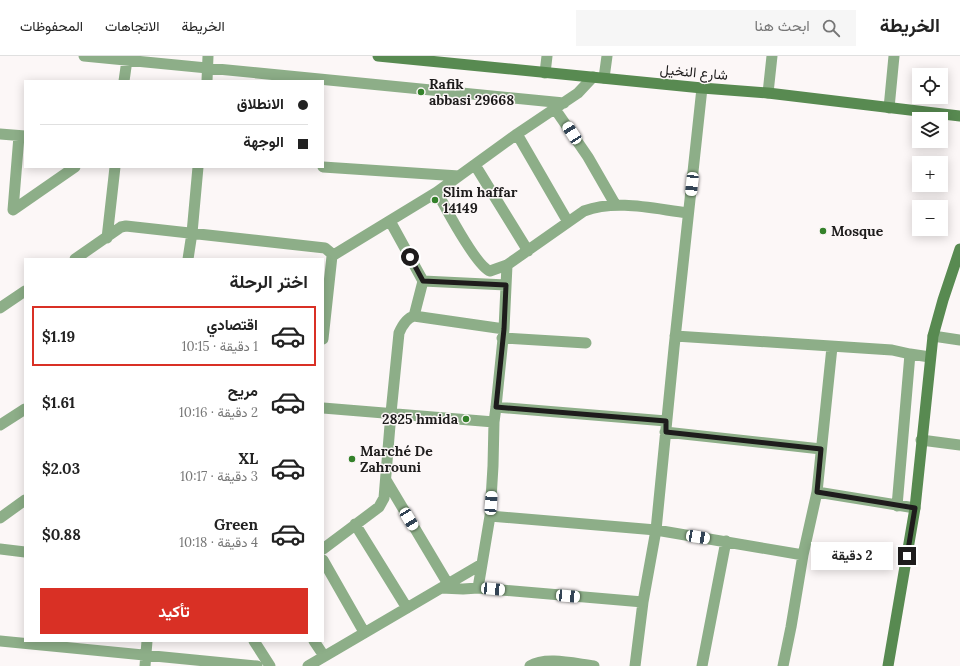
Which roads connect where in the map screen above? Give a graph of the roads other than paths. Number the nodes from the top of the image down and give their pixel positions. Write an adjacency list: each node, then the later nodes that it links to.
1 (84, 56): 8 (street)
2 (208, 56): 10 (street)
3 (378, 56): 9 (main road, شارع النخيل)
4 (547, 56): 11 (street)
5 (607, 56): 12 (street)
6 (772, 56): 18 (street)
7 (894, 56): 20 (street)
8 (127, 60): 10 (street); 13 (street)
9 (454, 60): 11 (main road, شارع النخيل)
10 (208, 68): 14 (street); 15 (street)
11 (545, 72): 12 (main road, شارع النخيل)
12 (598, 78): 17 (main road, شارع النخيل); 19 (street)
13 (124, 80)
14 (207, 80)
15 (319, 80)
16 (324, 81): 19 (street)
17 (702, 88): 18 (main road, شارع النخيل); 33 (street)
18 (768, 93): 20 (main road, شارع النخيل)
19 (560, 106): 23 (street); 32 (street)
20 (889, 108): 21 (main road, شارع النخيل)
21 (960, 116)
22 (0, 134): 24 (street)
23 (517, 134): 25 (street); 35 (street)
24 (22, 136): 27 (street)
25 (475, 165): 30 (street); 39 (street)
26 (324, 167): 30 (street)
27 (74, 168)
28 (115, 168): 37 (street)
29 (198, 168): 36 (street)
30 (459, 176): 31 (street)
31 (437, 192): 34 (street); 43 (street)
32 (615, 204): 33 (street); 35 (street)
33 (688, 213): 51 (street)
34 (390, 221): 40 (street); 44 (street)
35 (568, 222): 39 (street)
36 (192, 233): 37 (street); 40 (street); 42 (street)
37 (107, 238): 41 (street)
38 (960, 249): 52 (main road)
39 (528, 251): 43 (street)
40 (332, 256): 49 (street)
41 (76, 258)
42 (188, 258)
43 (507, 265): 45 (street)
44 (423, 281): 45 (street); 48 (street)
45 (506, 285): 50 (street)
46 (24, 292): 47 (street)
47 (0, 308)
48 (414, 316): 50 (street); 61 (street)
49 (324, 330)
50 (503, 334): 54 (street); 58 (street)
51 (675, 336): 55 (street); 62 (street)
52 (933, 336): 53 (street); 57 (main road)
53 (960, 340)
54 (586, 343)
55 (832, 347): 56 (street); 68 (street)
56 (910, 354): 57 (street); 72 (street)
57 (930, 357): 66 (main road)
58 (496, 407): 62 (street); 63 (street)
59 (324, 408): 61 (street)
60 (24, 410): 64 (street)
61 (391, 413): 63 (street); 69 (street)
62 (666, 421): 65 (street)
63 (494, 422): 74 (street)
64 (0, 425)
65 (666, 432): 68 (street); 77 (street)
66 (921, 440): 67 (street); 73 (main road)
67 (960, 445)
68 (821, 449): 70 (street)
69 (386, 480): 76 (street); 85 (street)
70 (817, 492): 72 (street); 82 (street)
71 (24, 501): 75 (street)
72 (897, 506): 73 (street)
73 (915, 508): 105 (main road)
74 (490, 516): 77 (street); 84 (street)
75 (0, 518)
76 (356, 524): 79 (street); 88 (street)
77 (656, 530): 78 (street); 87 (street)
78 (726, 541): 82 (street); 103 (street)
79 (324, 548)
80 (0, 549): 81 (street)
81 (24, 552)
82 (803, 555): 104 (street)
83 (324, 562): 89 (street)
84 (482, 564): 85 (street); 86 (street)
85 (445, 586): 86 (street); 88 (street)
86 (478, 588): 87 (street)
87 (643, 602): 102 (street)
88 (407, 608): 89 (street)
89 (364, 632): 95 (street)
90 (0, 641): 94 (street)
91 (147, 642): 96 (street)
92 (255, 642): 98 (street)
93 (315, 642): 95 (street)
94 (43, 643): 96 (street)
95 (324, 656): 99 (street)
96 (145, 661): 97 (street)
97 (257, 666)
98 (270, 666)
99 (308, 666)
100 (530, 666): 101 (street)
101 (594, 666)
102 (635, 666)
103 (702, 666)
104 (782, 666)
105 (888, 666)

